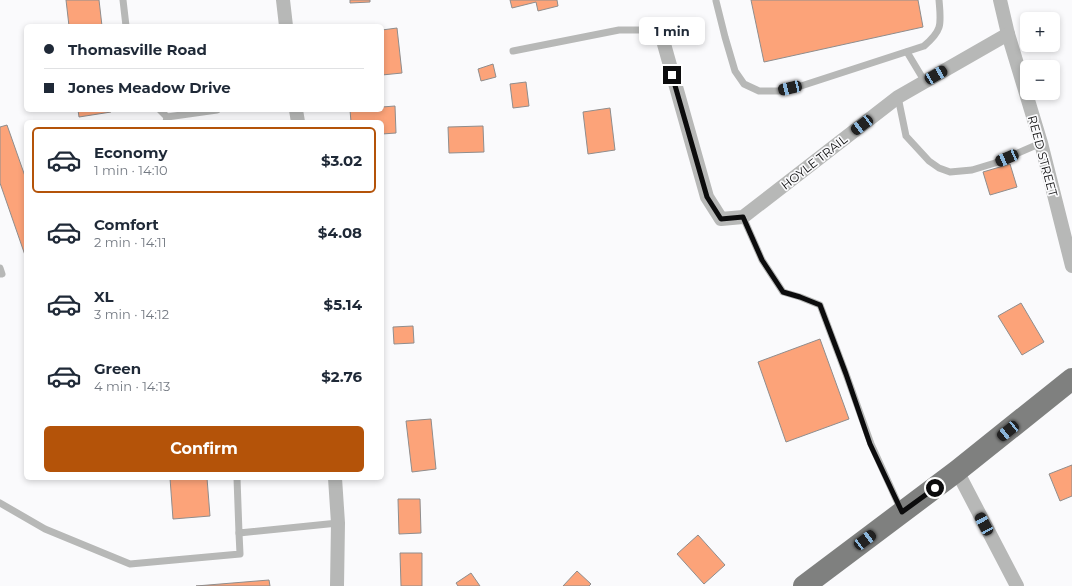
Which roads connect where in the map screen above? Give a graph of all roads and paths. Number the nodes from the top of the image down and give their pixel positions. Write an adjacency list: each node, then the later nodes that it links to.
1 (123, 0): 6 (lane)
2 (283, 0): 7 (street)
3 (716, 0): 11 (lane)
4 (939, 0): 11 (lane)
5 (1000, 0): 8 (street, REED STREET)
6 (126, 24)
7 (286, 24)
8 (1008, 34): 12 (street, HOYLE TRAIL); 16 (street, REED STREET)
9 (664, 44): 10 (lane); 17 (street)
10 (513, 51)
11 (907, 52): 12 (lane)
12 (924, 82): 13 (street, HOYLE TRAIL)
13 (898, 97): 16 (lane); 17 (street, HOYLE TRAIL)
14 (206, 112): 15 (lane)
15 (166, 119)
16 (1041, 143): 18 (street, REED STREET)
17 (743, 217): 26 (lane)
18 (1072, 266)
19 (0, 268): 20 (lane)
20 (0, 274)
21 (1072, 379): 22 (main road)
22 (957, 471): 26 (main road); 31 (street)
23 (237, 480): 28 (lane)
24 (335, 480): 27 (street)
25 (0, 503): 28 (lane)
26 (902, 512): 30 (main road)
27 (338, 523): 28 (lane); 29 (street)
28 (239, 533)
29 (337, 586)
30 (804, 586)
31 (1017, 586)

